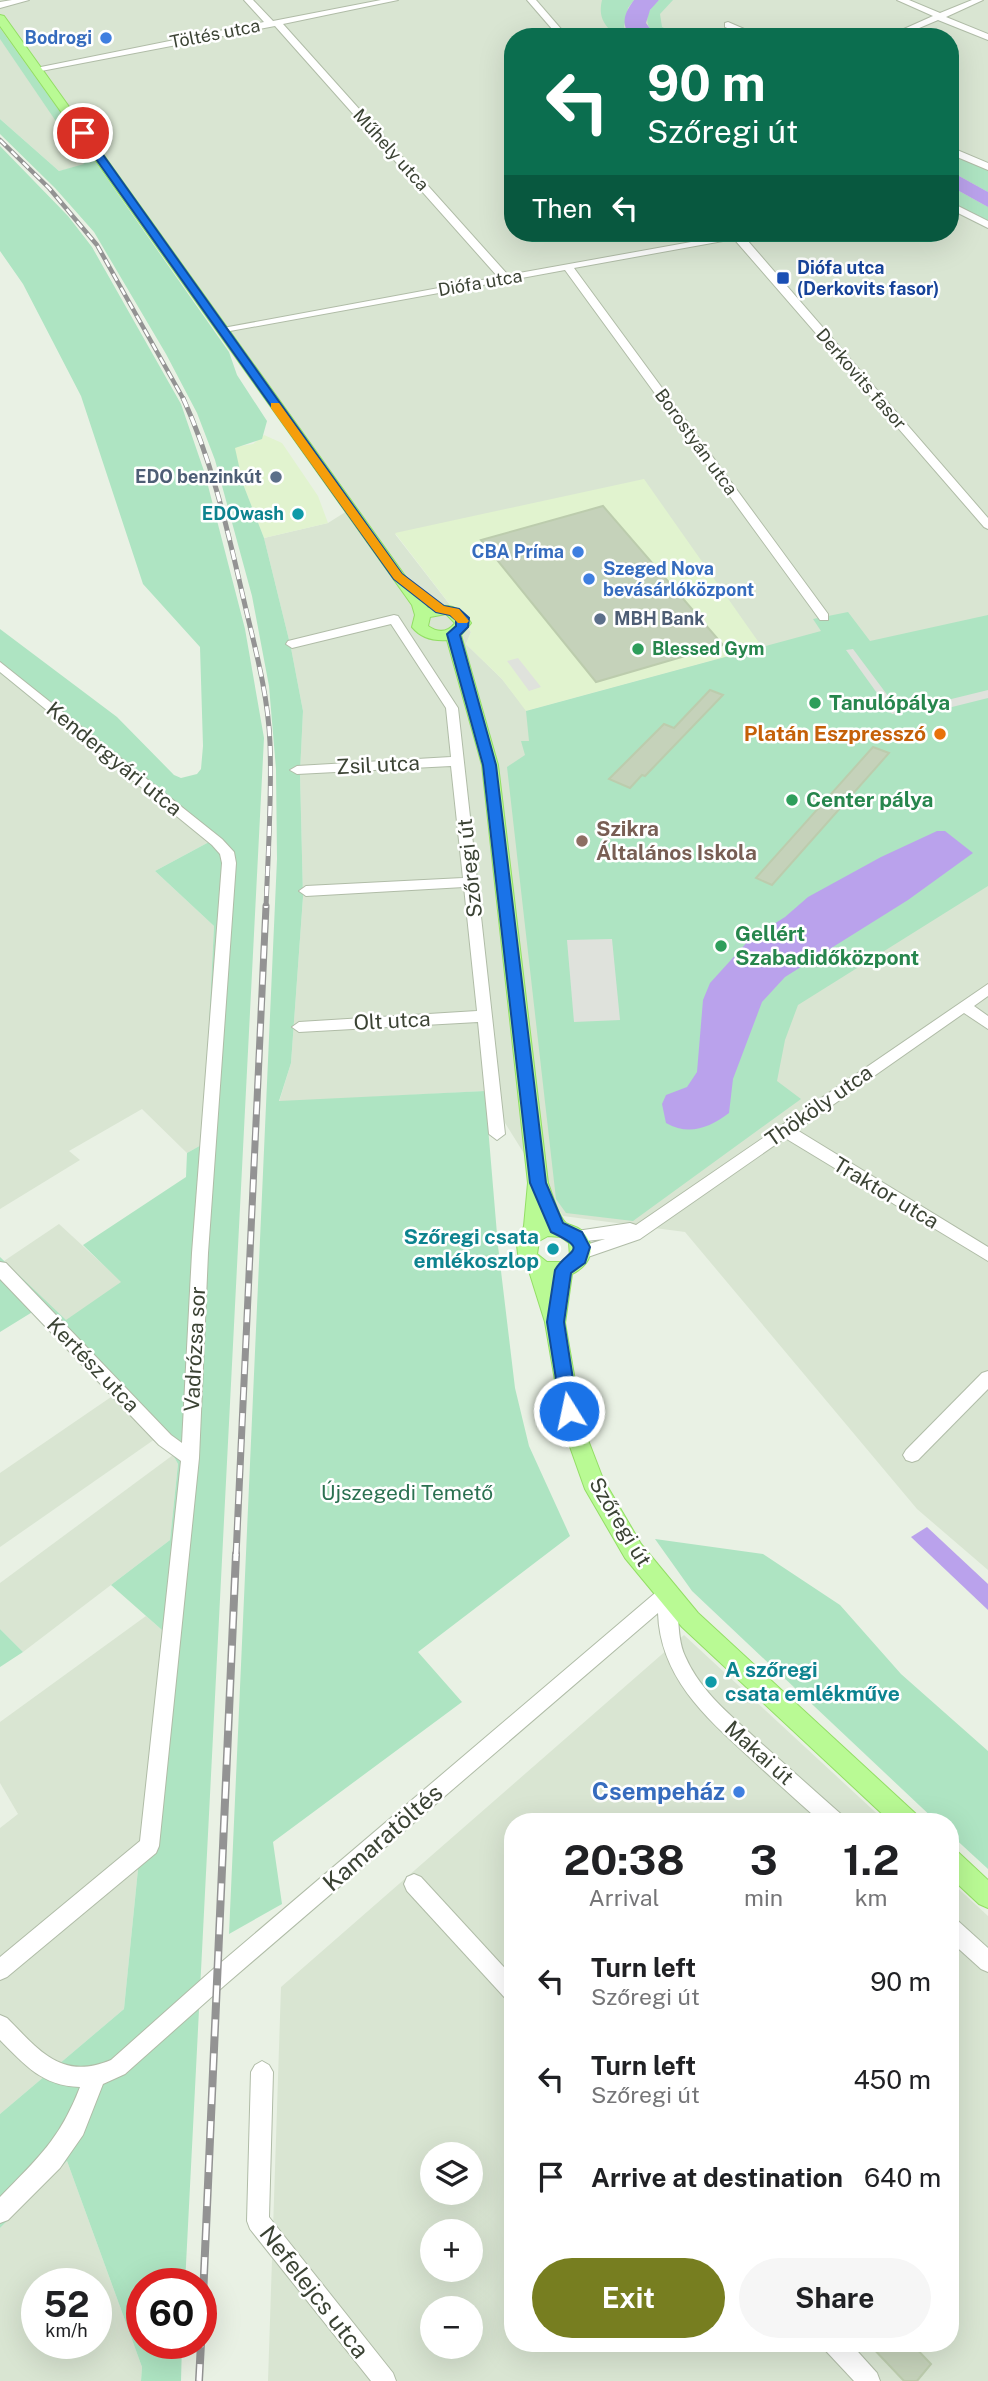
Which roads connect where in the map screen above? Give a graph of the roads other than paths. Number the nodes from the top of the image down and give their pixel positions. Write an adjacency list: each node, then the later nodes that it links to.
1 (25, 0): 7 (street)
2 (248, 0): 10 (street, Műhely utca)
3 (394, 0): 10 (street, Töltés utca)
4 (531, 0): 12 (street)
5 (901, 0): 8 (street)
6 (979, 0): 8 (street)
7 (0, 5)
8 (939, 17): 14 (street); 15 (street)
9 (0, 18): 16 (main road, Szőregi út)
10 (273, 23): 16 (street, Töltés utca); 24 (street, Műhely utca)
11 (728, 25): 13 (street)
12 (556, 28)
13 (735, 28)
14 (912, 28)
15 (988, 37)
16 (36, 69): 25 (main road, Szőregi út)
17 (959, 154): 18 (street)
18 (988, 167)
19 (959, 210): 20 (street)
20 (988, 225)
21 (695, 242): 23 (street, Diófa utca)
22 (743, 242): 26 (street, Derkovits fasor)
23 (568, 267): 24 (street, Diófa utca); 30 (street, Borostyán utca)
24 (505, 278): 25 (street, Diófa utca)
25 (223, 331): 27 (main road, Szőregi út)
26 (988, 525)
27 (398, 577): 28 (main road, Szőregi út); 29 (main road, Szőregi út)
28 (440, 609): 29 (main road); 31 (main road, Szőregi út)
29 (423, 615): 31 (main road, Szőregi út)
30 (824, 617)
31 (447, 635): 34 (main road, Szőregi út)
32 (292, 644): 35 (street, Szőregi út)
33 (0, 666): 37 (street, Kendergyári utca)
34 (463, 671): 47 (main road, Szőregi út)
35 (458, 761): 36 (street, Zsil utca); 38 (street, Szőregi út)
36 (298, 770)
37 (227, 852): 58 (street, Vadrózsa sor)
38 (471, 882): 39 (street); 42 (street, Szőregi út)
39 (306, 891)
40 (988, 989): 41 (street, Thököly utca)
41 (964, 1006): 43 (street); 45 (street, Thököly utca)
42 (486, 1016): 44 (street, Olt utca); 46 (street, Szőregi út)
43 (988, 1024)
44 (299, 1027)
45 (785, 1130): 50 (street, Thököly utca); 51 (street, Traktor utca)
46 (498, 1134)
47 (538, 1183): 48 (main road, Szőregi út); 49 (main road, Szőregi út)
48 (557, 1227): 49 (main road); 50 (main road)
49 (533, 1235): 52 (main road, Szőregi út)
50 (579, 1245): 54 (main road)
51 (988, 1255)
52 (538, 1267): 54 (main road); 55 (main road, Szőregi út)
53 (0, 1268): 58 (street, Kertész utca)
54 (563, 1270): 55 (main road, Szőregi út)
55 (555, 1322): 59 (main road, Szőregi út)
56 (988, 1378): 57 (street)
57 (912, 1455)
58 (190, 1458): 67 (street, Vadrózsa sor)
59 (667, 1594): 60 (street, Makai út); 61 (main road); 71 (street, Kamaratöltés)
60 (825, 1813)
61 (898, 1813)
62 (959, 1869): 64 (main road)
63 (414, 1884): 68 (street)
64 (988, 1896)
65 (959, 1935): 66 (street)
66 (988, 1962)
67 (0, 1970)
68 (504, 1982)
69 (0, 2025): 71 (street)
70 (262, 2072): 74 (street, Nefelejcs utca)
71 (95, 2077): 72 (street)
72 (0, 2212)
73 (842, 2352): 75 (street)
74 (385, 2381)
75 (869, 2381)

